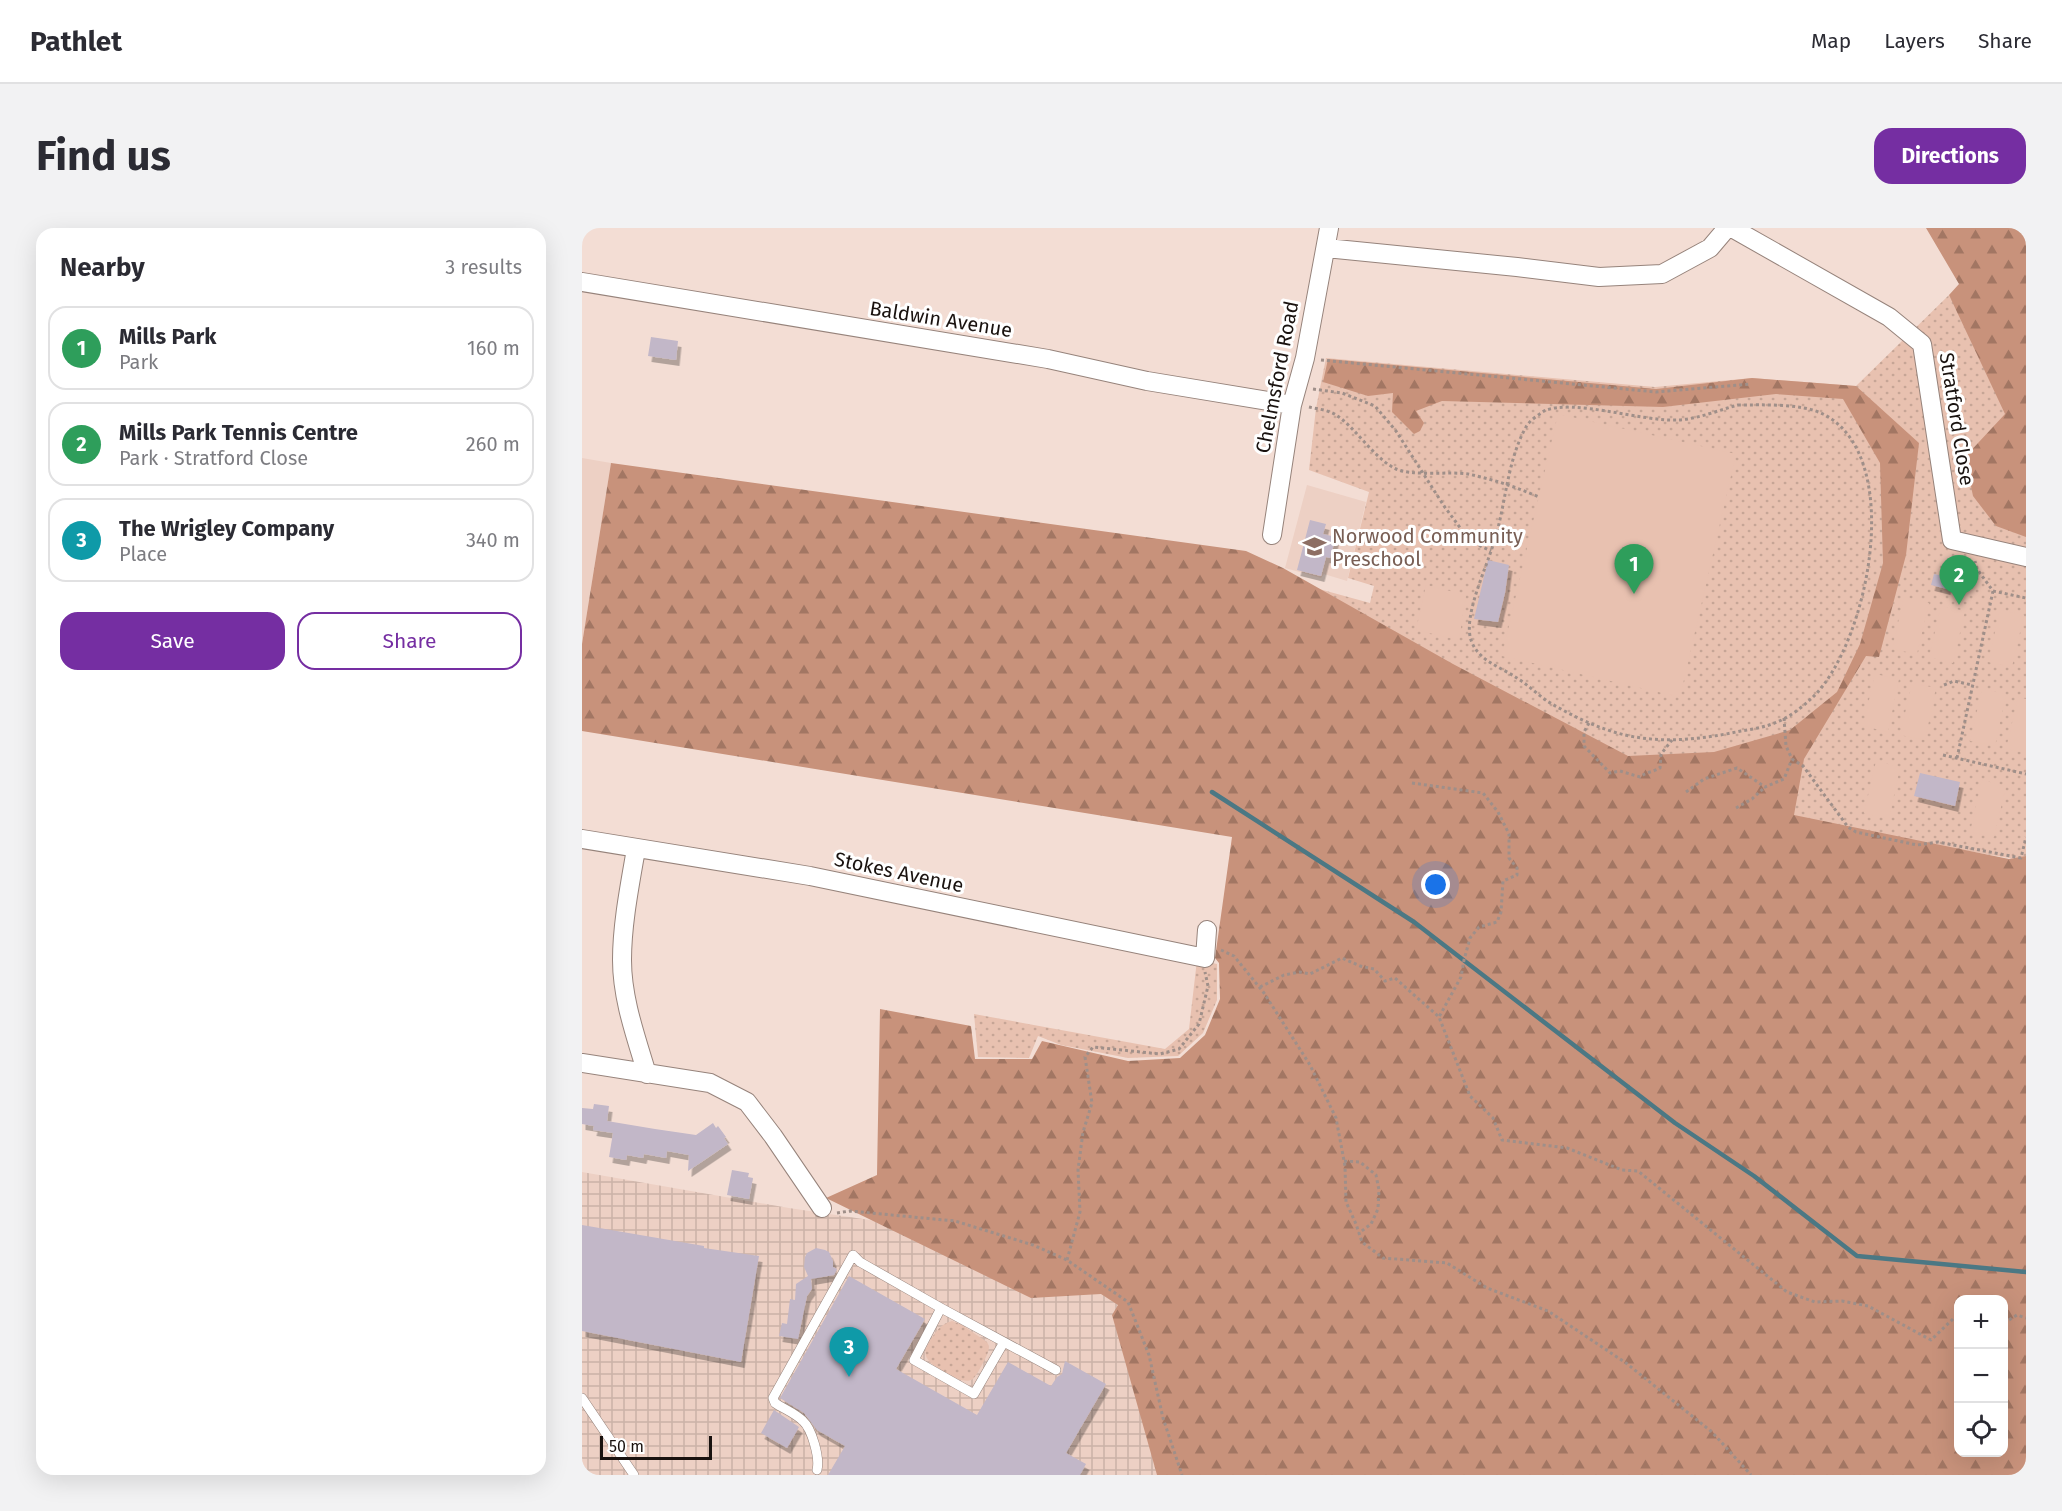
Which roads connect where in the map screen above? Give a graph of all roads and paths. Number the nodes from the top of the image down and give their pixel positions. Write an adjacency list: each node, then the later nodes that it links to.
1 (1329, 228): 4 (street, Chelmsford Road)
2 (1727, 228): 4 (street)
3 (1732, 228): 14 (street, Stratford Close)
4 (1326, 248): 6 (street, Chelmsford Road)
5 (582, 282): 9 (street, Baldwin Avenue)
6 (1305, 358): 7 (path); 9 (street, Chelmsford Road)
7 (1750, 384)
8 (1307, 388): 10 (path)
9 (1292, 405): 10 (path); 13 (street, Chelmsford Road)
10 (1424, 473): 11 (path); 15 (path)
11 (1506, 484): 12 (path); 15 (path); 21 (path)
12 (1539, 497)
13 (1272, 535)
14 (1971, 544): 16 (street, Stratford Close); 17 (path)
15 (1491, 551): 22 (path)
16 (2026, 558)
17 (1993, 591): 18 (path); 20 (path)
18 (2026, 598)
19 (1944, 685): 20 (path)
20 (1972, 685): 25 (path)
21 (1784, 718): 23 (path); 26 (path)
22 (1589, 723): 23 (path); 23 (path)
23 (1672, 740)
24 (1943, 755): 25 (path)
25 (1957, 758): 27 (path)
26 (1792, 759): 29 (path); 32 (path)
27 (2026, 774)
28 (1413, 783): 38 (path)
29 (1765, 787): 30 (path); 31 (path)
30 (1686, 792)
31 (1736, 808)
32 (2026, 837)
33 (582, 839): 34 (street, Stokes Avenue)
34 (636, 849): 36 (street, Stokes Avenue); 40 (street)
35 (1207, 930): 36 (street)
36 (1205, 964): 37 (path); 44 (path)
37 (1260, 987): 38 (path); 41 (path)
38 (1439, 1017): 47 (path)
39 (582, 1063): 40 (street)
40 (647, 1074): 42 (street)
41 (1344, 1161): 43 (path); 43 (path)
42 (828, 1211): 44 (path)
43 (1359, 1233): 55 (path)
44 (1067, 1260): 54 (path)
45 (941, 1308): 49 (lane); 49 (lane); 52 (lane)
46 (2026, 1317): 48 (path)
47 (1954, 1318)
48 (2008, 1321)
49 (1004, 1342): 50 (lane)
50 (1056, 1370)
51 (582, 1398): 53 (lane)
52 (817, 1470)
53 (634, 1475)
54 (1182, 1475)
55 (1751, 1475)

